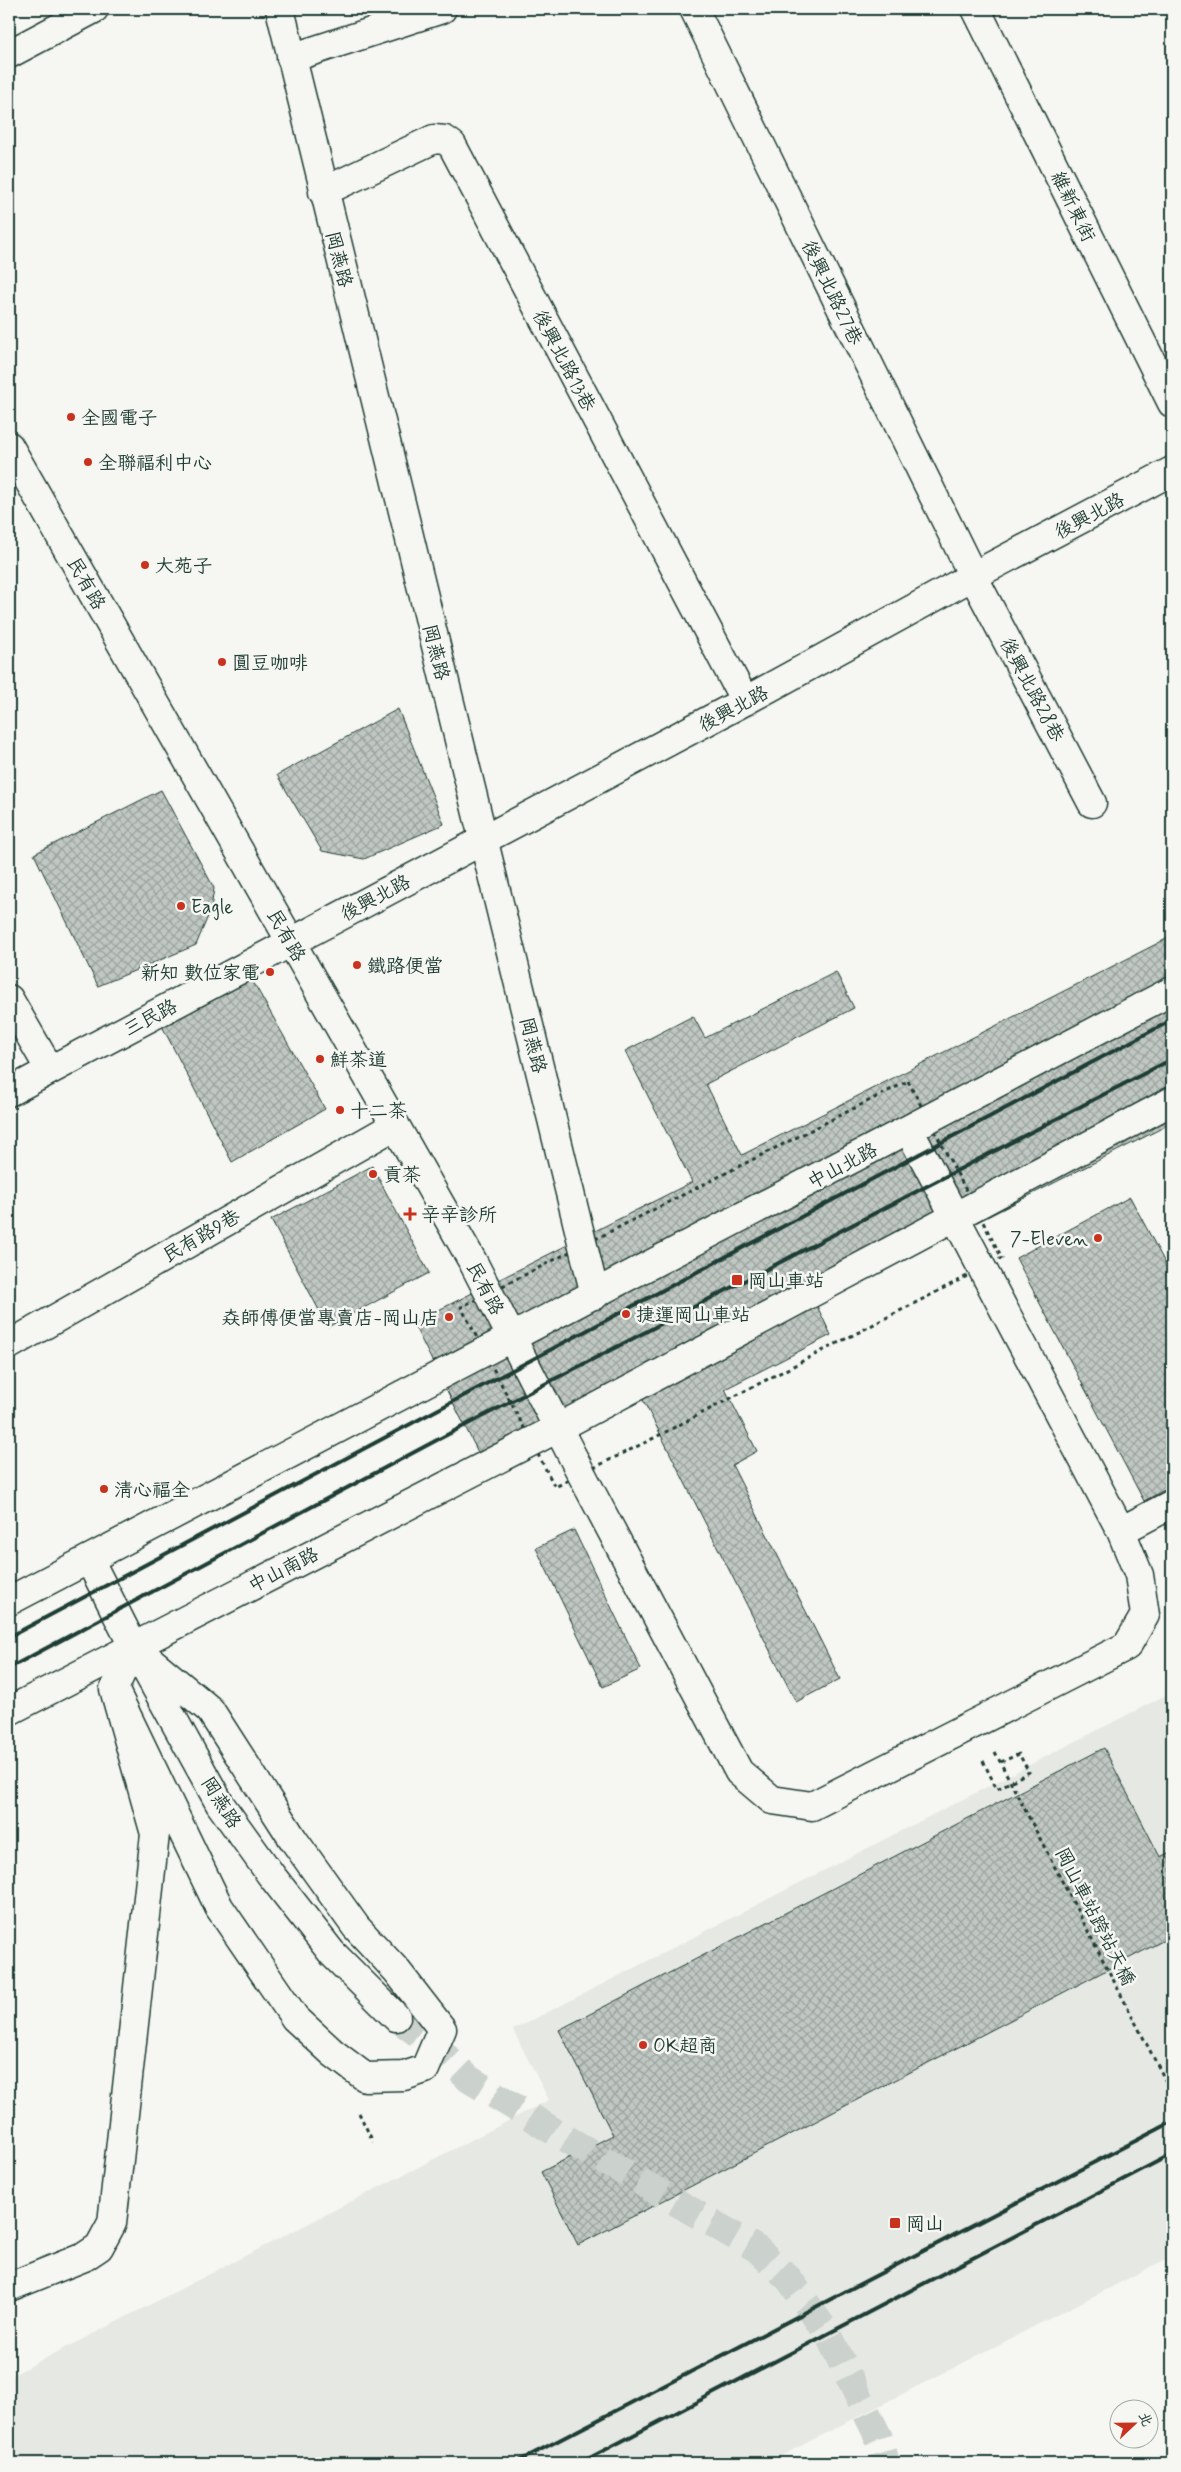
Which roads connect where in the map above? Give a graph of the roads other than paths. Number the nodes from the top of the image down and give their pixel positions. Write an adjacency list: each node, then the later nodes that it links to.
1 (94, 9): 6 (street)
2 (280, 9): 7 (street, 岡燕路)
3 (442, 9): 7 (street)
4 (694, 9): 12 (street, 後興北路27巷)
5 (976, 9): 9 (street, 維新東街)
6 (9, 54)
7 (291, 58): 8 (street, 岡燕路)
8 (323, 192): 13 (street, 後興北路13巷); 15 (street, 岡燕路)
9 (1172, 403)
10 (9, 446): 16 (street, 民有路)
11 (1172, 471): 12 (street, 後興北路)
12 (973, 576): 13 (street, 後興北路); 14 (street, 後興北路28巷)
13 (745, 701): 15 (street, 後興北路)
14 (1092, 803)
15 (483, 840): 16 (street, 後興北路); 25 (street, 岡燕路)
16 (291, 941): 19 (street, 三民路); 23 (street, 民有路)
17 (1172, 991): 22 (street, 中山北路)
18 (9, 999): 19 (street)
19 (50, 1070): 20 (street, 三民路)
20 (9, 1092)
21 (1172, 1101): 24 (street)
22 (919, 1124): 24 (street, 民有路); 25 (street, 中山北路)
23 (394, 1126): 26 (street, 民有路); 27 (street, 民有路9巷)
24 (964, 1211): 28 (street); 30 (street, 民有路)
25 (594, 1295): 26 (street, 中山北路)
26 (513, 1339): 28 (street, 民有路); 31 (street)
27 (9, 1345)
28 (558, 1428): 30 (street, 民有路); 33 (street, 中山南路)
29 (1172, 1504): 30 (street)
30 (1121, 1531)
31 (89, 1559): 32 (street); 33 (street, 岡燕路)
32 (9, 1601)
33 (134, 1646): 34 (street); 34 (street); 35 (street, 中山南路); 36 (street, 岡燕路)
34 (114, 1689): 37 (street)
35 (9, 1711)
36 (396, 2017)
37 (9, 2287)

